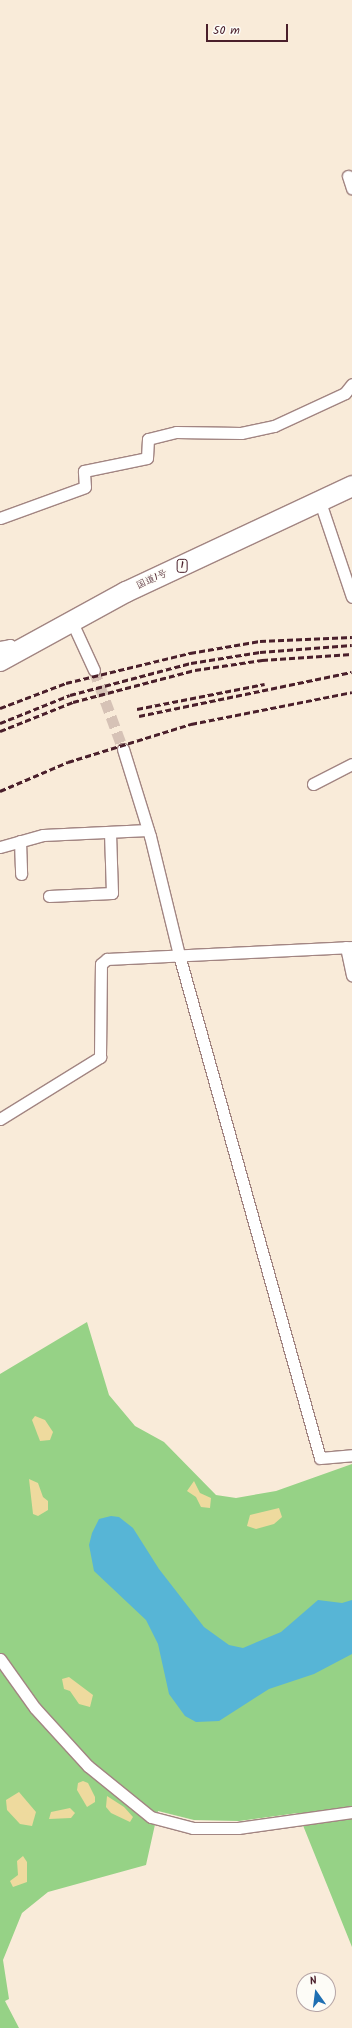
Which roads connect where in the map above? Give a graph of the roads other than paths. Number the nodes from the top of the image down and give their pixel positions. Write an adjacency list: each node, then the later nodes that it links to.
1 (348, 176): 2 (street)
2 (352, 188)
3 (352, 384): 6 (street)
4 (352, 486): 5 (highway, 国道1号 / 1)
5 (320, 502): 7 (street); 8 (highway, 国道1号 / 1)
6 (0, 518)
7 (352, 597)
8 (71, 620): 9 (highway, 国道1号 / 1); 10 (street)
9 (5, 653)
10 (94, 670)
11 (123, 749): 14 (street)
12 (352, 764): 13 (street)
13 (314, 784)
14 (148, 830): 15 (street); 21 (street)
15 (110, 832): 16 (street); 19 (street)
16 (20, 841): 17 (street); 18 (street)
17 (0, 847)
18 (21, 874)
19 (49, 896)
20 (349, 947): 21 (street); 22 (street)
21 (179, 954): 23 (street); 24 (street)
22 (352, 975)
23 (0, 1119)
24 (352, 1455)
25 (0, 1659): 26 (street)
26 (352, 1812)

